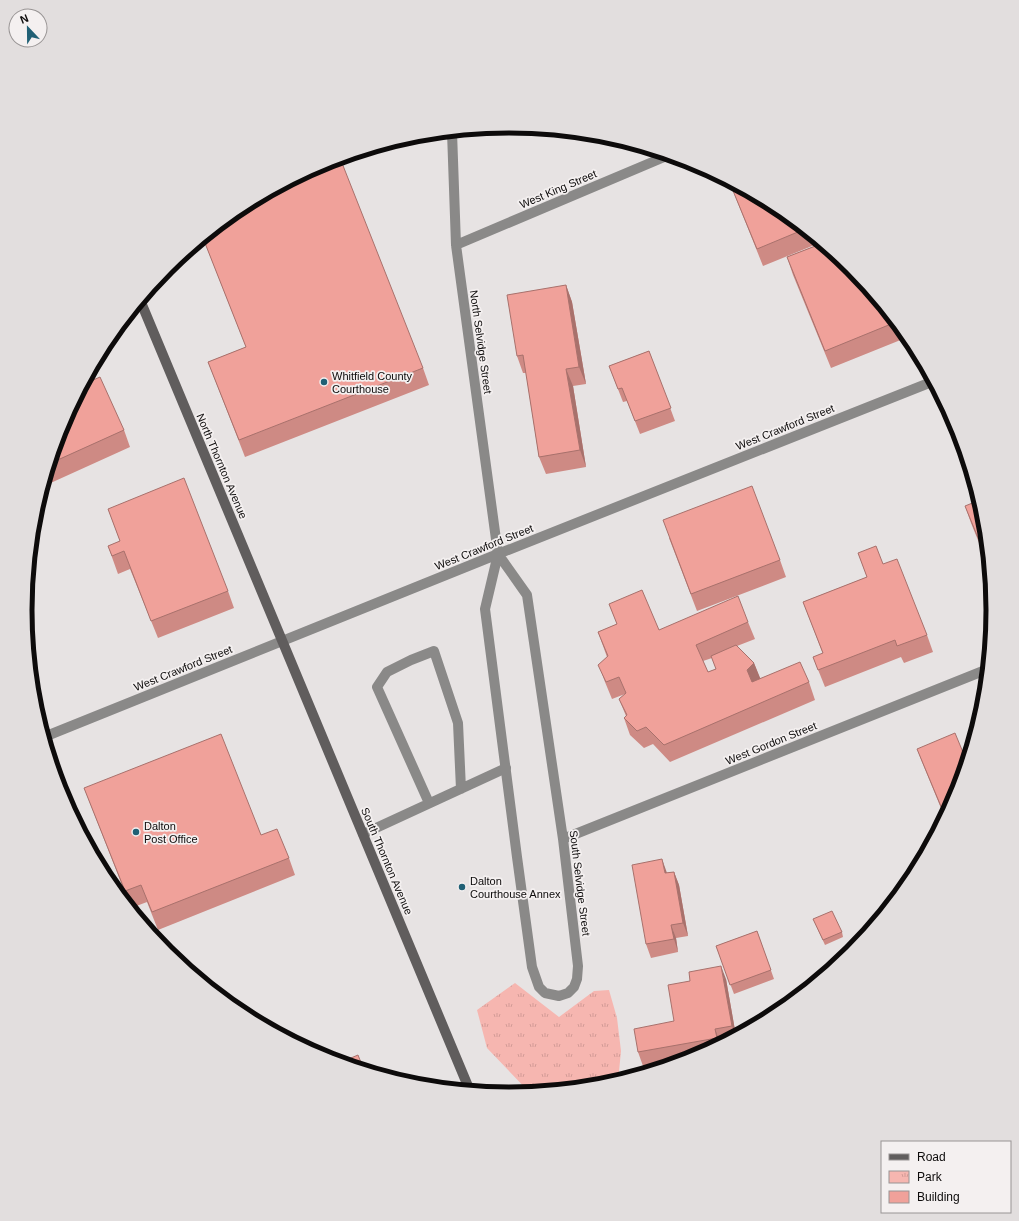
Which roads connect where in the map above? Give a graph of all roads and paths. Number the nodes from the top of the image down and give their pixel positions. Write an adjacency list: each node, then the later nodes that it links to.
1 (452, 137): 3 (street, North Selvidge Street)
2 (662, 158): 3 (street, West King Street)
3 (456, 245): 6 (street, North Selvidge Street)
4 (142, 306): 7 (main road, North Thornton Avenue)
5 (929, 383): 6 (street, West Crawford Street)
6 (498, 554): 7 (street, West Crawford Street); 10 (street, South Selvidge Street); 14 (street, South Selvidge Street)
7 (282, 641): 9 (street, West Crawford Street); 13 (main road, South Thornton Avenue)
8 (983, 671): 14 (street, West Gordon Street)
9 (48, 735)
10 (506, 768): 11 (street); 14 (street, South Selvidge Street)
11 (461, 789): 12 (street); 12 (street)
12 (429, 803): 13 (street)
13 (363, 834): 15 (main road, South Thornton Avenue)
14 (563, 839)
15 (468, 1086)

